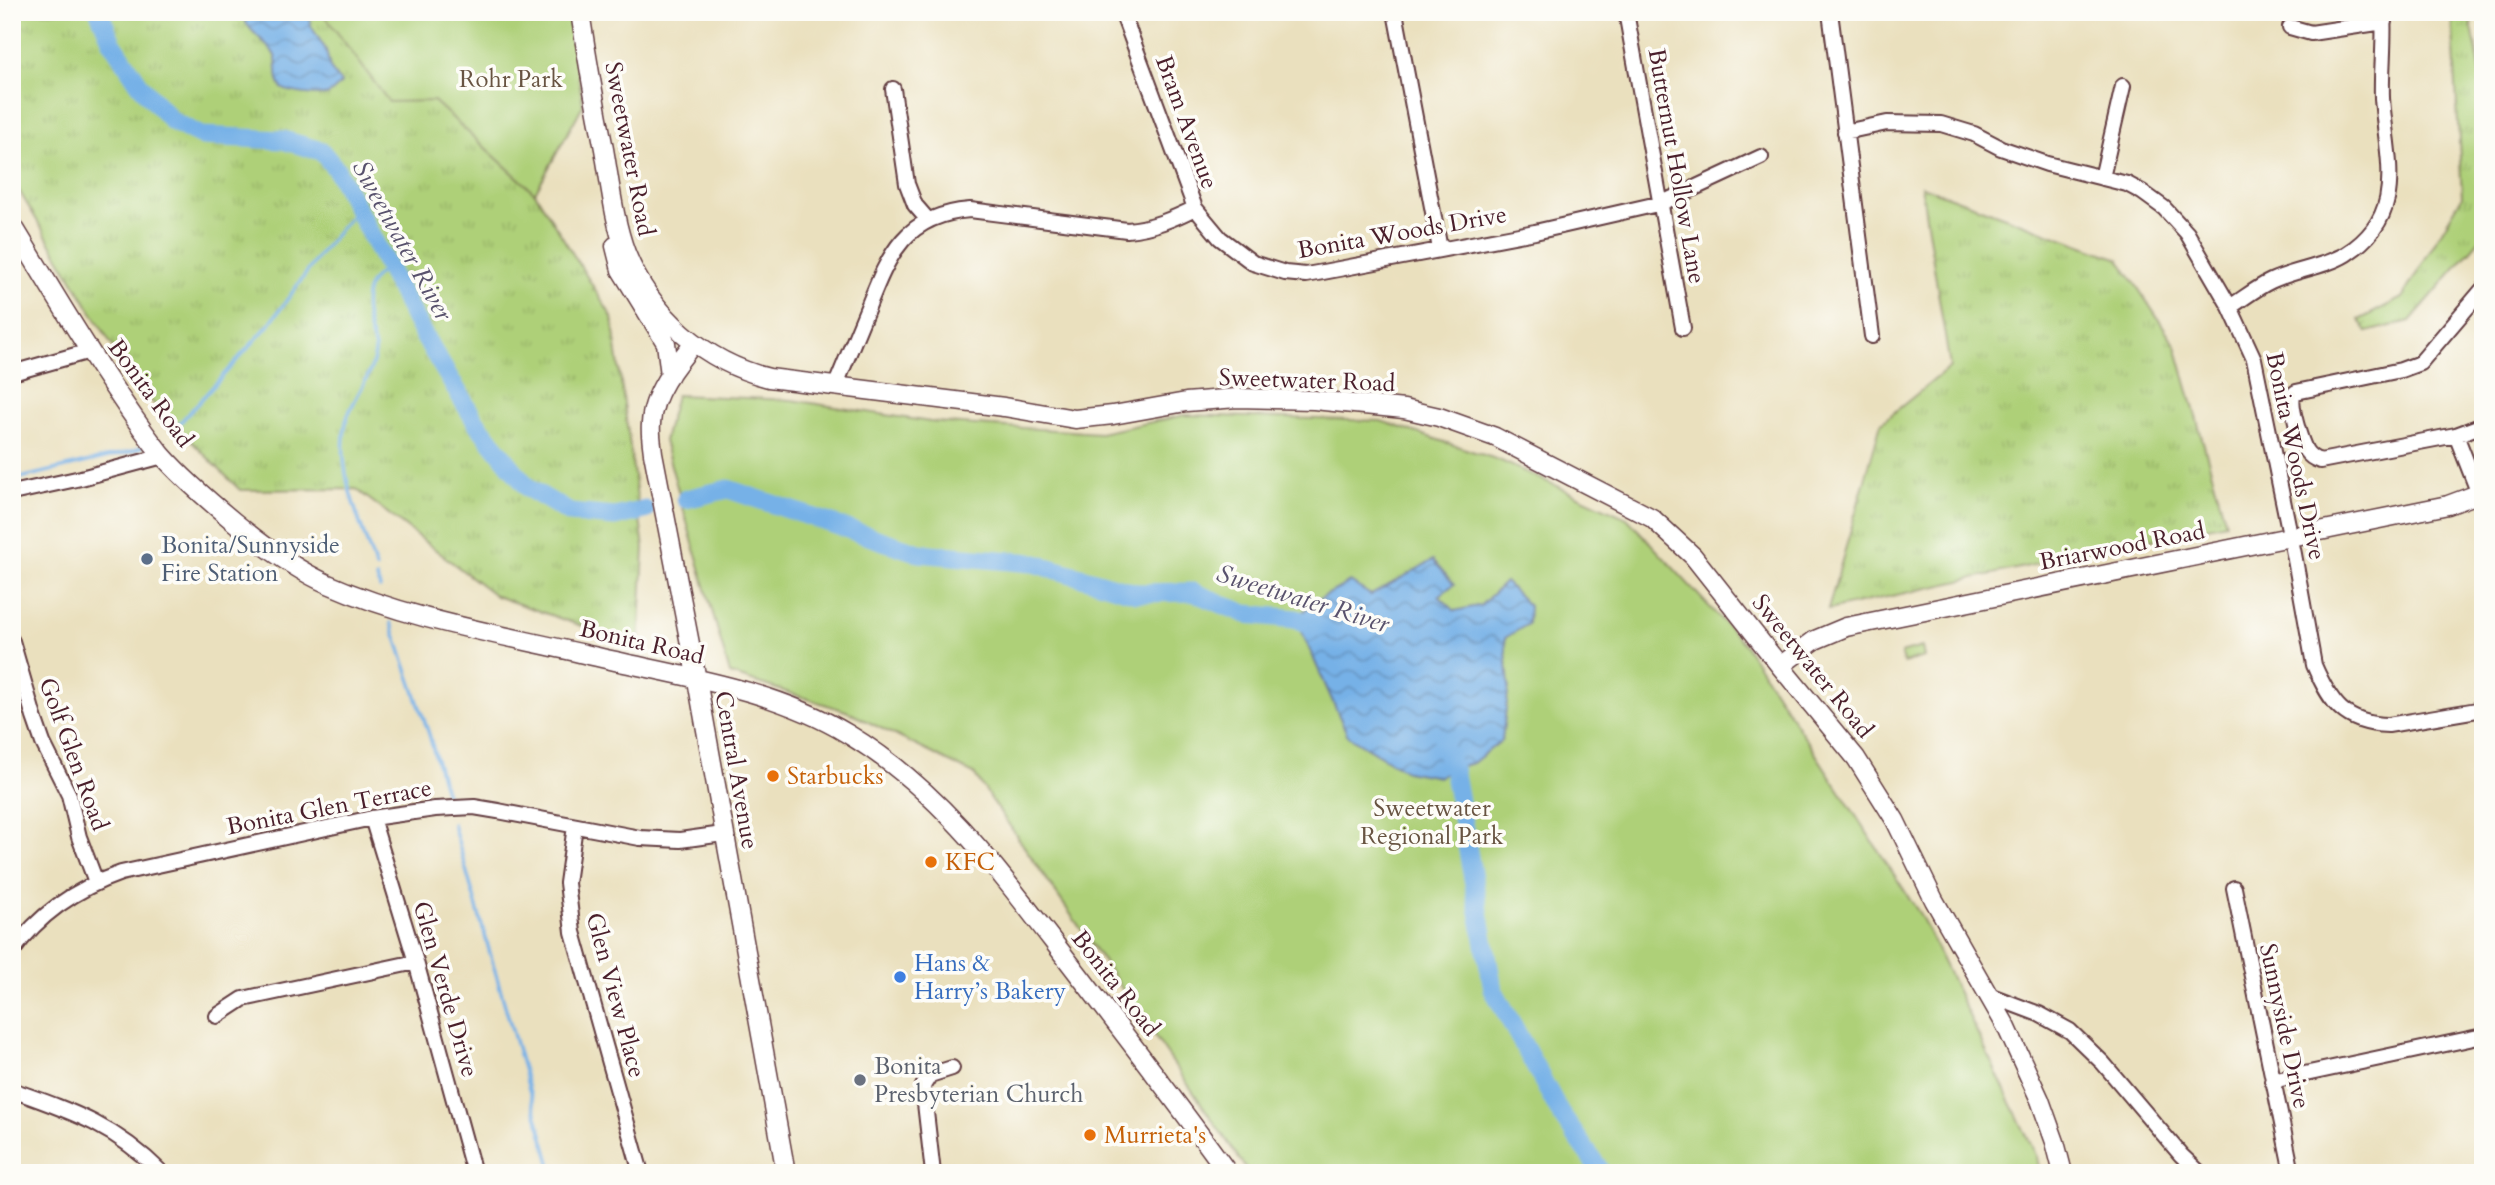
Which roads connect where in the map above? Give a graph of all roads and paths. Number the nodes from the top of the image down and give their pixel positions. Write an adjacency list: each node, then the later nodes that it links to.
1 (580, 12): 15 (main road, Sweetwater Road)
2 (1122, 12): 14 (street, Bram Avenue)
3 (1395, 12): 18 (street)
4 (1626, 12): 13 (street, Butternut Hollow Lane)
5 (1830, 12): 10 (street)
6 (2383, 17): 7 (street); 20 (street)
7 (2290, 27)
8 (2123, 86): 12 (street)
9 (893, 89): 16 (street)
10 (1844, 132): 12 (street, Bonita Woods Drive); 22 (street)
11 (1761, 158): 13 (street, Bonita Woods Drive)
12 (2102, 177): 20 (street, Bonita Woods Drive)
13 (1662, 203): 18 (street, Bonita Woods Drive); 21 (street, Butternut Hollow Lane)
14 (1195, 208): 16 (street); 18 (street, Bonita Woods Drive)
15 (615, 209): 23 (main road, Sweetwater Road); 26 (main road)
16 (928, 220): 27 (street)
17 (12, 224): 24 (main road, Bonita Road)
18 (1440, 249)
19 (2483, 289): 29 (street)
20 (2230, 307): 33 (street, Bonita Woods Drive)
21 (1683, 328)
22 (1872, 336)
23 (692, 344): 26 (main road, Central Avenue); 27 (main road, Sweetwater Road)
24 (90, 351): 25 (street); 30 (main road, Bonita Road)
25 (12, 373)
26 (670, 375): 36 (main road, Central Avenue)
27 (835, 387): 35 (main road, Sweetwater Road)
28 (2483, 425): 29 (street)
29 (2456, 435): 32 (street)
30 (163, 456): 31 (street); 36 (main road, Bonita Road)
31 (12, 493)
32 (2481, 493): 33 (main road, Briarwood Road)
33 (2290, 537): 35 (main road, Briarwood Road); 37 (street, Bonita Woods Drive)
34 (12, 641): 41 (street, Golf Glen Road)
35 (1780, 666): 45 (main road, Sweetwater Road)
36 (697, 680): 40 (main road, Central Avenue); 56 (main road, Bonita Road)
37 (2483, 709)
38 (372, 818): 39 (street, Bonita Glen Terrace); 41 (street, Bonita Glen Terrace); 44 (street, Glen Verde Drive)
39 (575, 826): 40 (street, Bonita Glen Terrace); 53 (street, Glen View Place)
40 (723, 834): 54 (main road, Central Avenue)
41 (96, 882): 43 (street, Bonita Glen Terrace)
42 (2234, 888): 49 (street, Sunnyside Drive)
43 (12, 952)
44 (416, 962): 46 (street); 52 (street, Glen Verde Drive)
45 (1986, 994): 57 (main road, Sweetwater Road); 58 (street)
46 (217, 1016)
47 (2483, 1036): 49 (street)
48 (952, 1068): 55 (street)
49 (2272, 1081): 59 (street, Sunnyside Drive)
50 (12, 1090): 51 (street)
51 (162, 1173)
52 (474, 1173)
53 (641, 1173)
54 (786, 1173)
55 (933, 1173)
56 (1228, 1173)
57 (2063, 1173)
58 (2200, 1173)
59 (2292, 1173)

